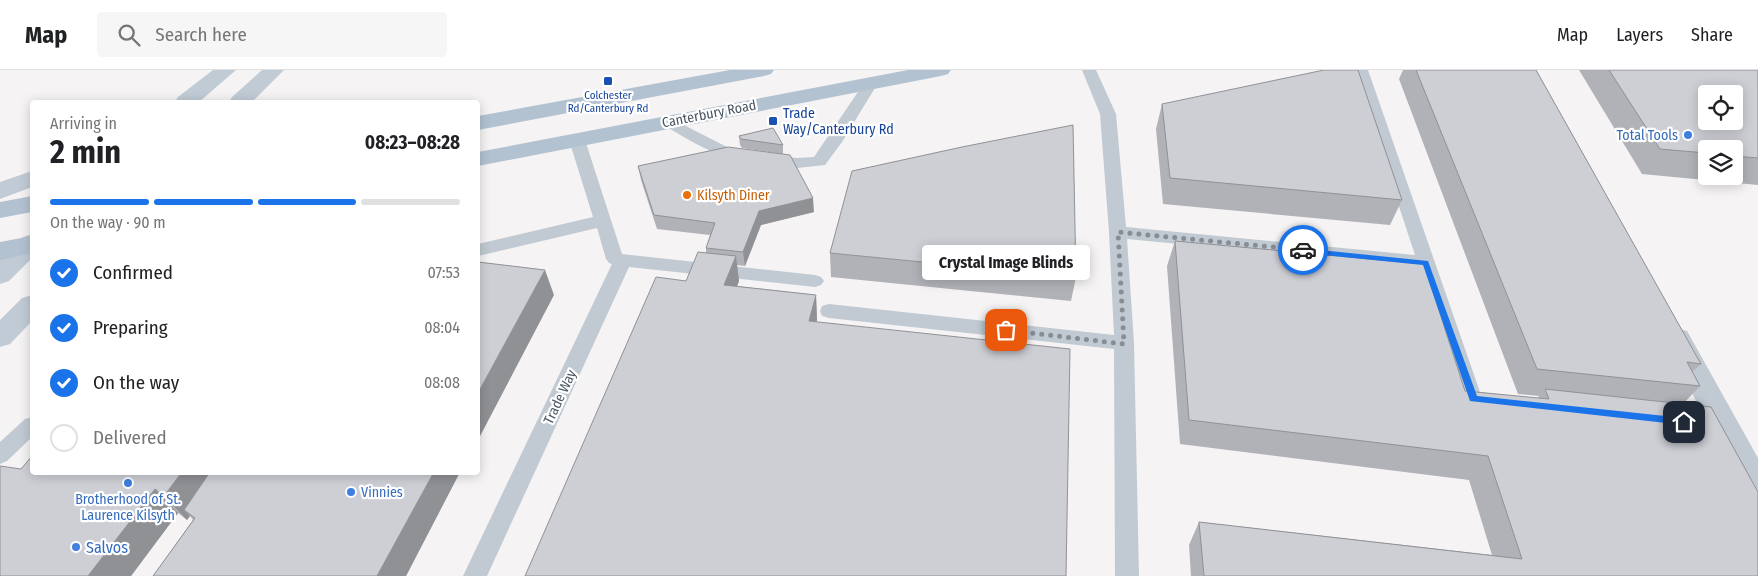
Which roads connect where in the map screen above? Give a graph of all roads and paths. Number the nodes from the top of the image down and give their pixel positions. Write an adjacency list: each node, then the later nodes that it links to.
1 (764, 70): 12 (main road)
2 (942, 70): 7 (main road, Canterbury Road)
3 (1090, 70): 20 (lane)
4 (1361, 70): 26 (lane)
5 (273, 71): 9 (main road); 10 (main road)
6 (217, 73): 8 (main road)
7 (871, 83): 11 (main road, Canterbury Road); 11 (lane)
8 (188, 100)
9 (242, 100)
10 (264, 100)
11 (668, 122): 13 (main road, Canterbury Road)
12 (480, 123)
13 (577, 140): 14 (main road, Canterbury Road); 19 (lane)
14 (480, 159)
15 (30, 179): 16 (main road)
16 (0, 192)
17 (30, 204): 18 (main road)
18 (0, 210)
19 (602, 221): 23 (lane); 25 (lane)
20 (1118, 232): 26 (lane); 33 (lane)
21 (30, 244): 24 (main road)
22 (30, 246): 27 (main road)
23 (480, 250)
24 (0, 251)
25 (623, 260): 28 (lane); 38 (lane, Trade Way)
26 (1426, 262): 34 (lane)
27 (0, 275)
28 (815, 280)
29 (30, 307): 32 (main road)
30 (829, 311): 33 (lane)
31 (1664, 314): 37 (street)
32 (0, 337)
33 (1124, 344): 39 (lane)
34 (1512, 403)
35 (30, 427): 36 (lane)
36 (0, 455)
37 (1758, 488)
38 (475, 576)
39 (1127, 576)

